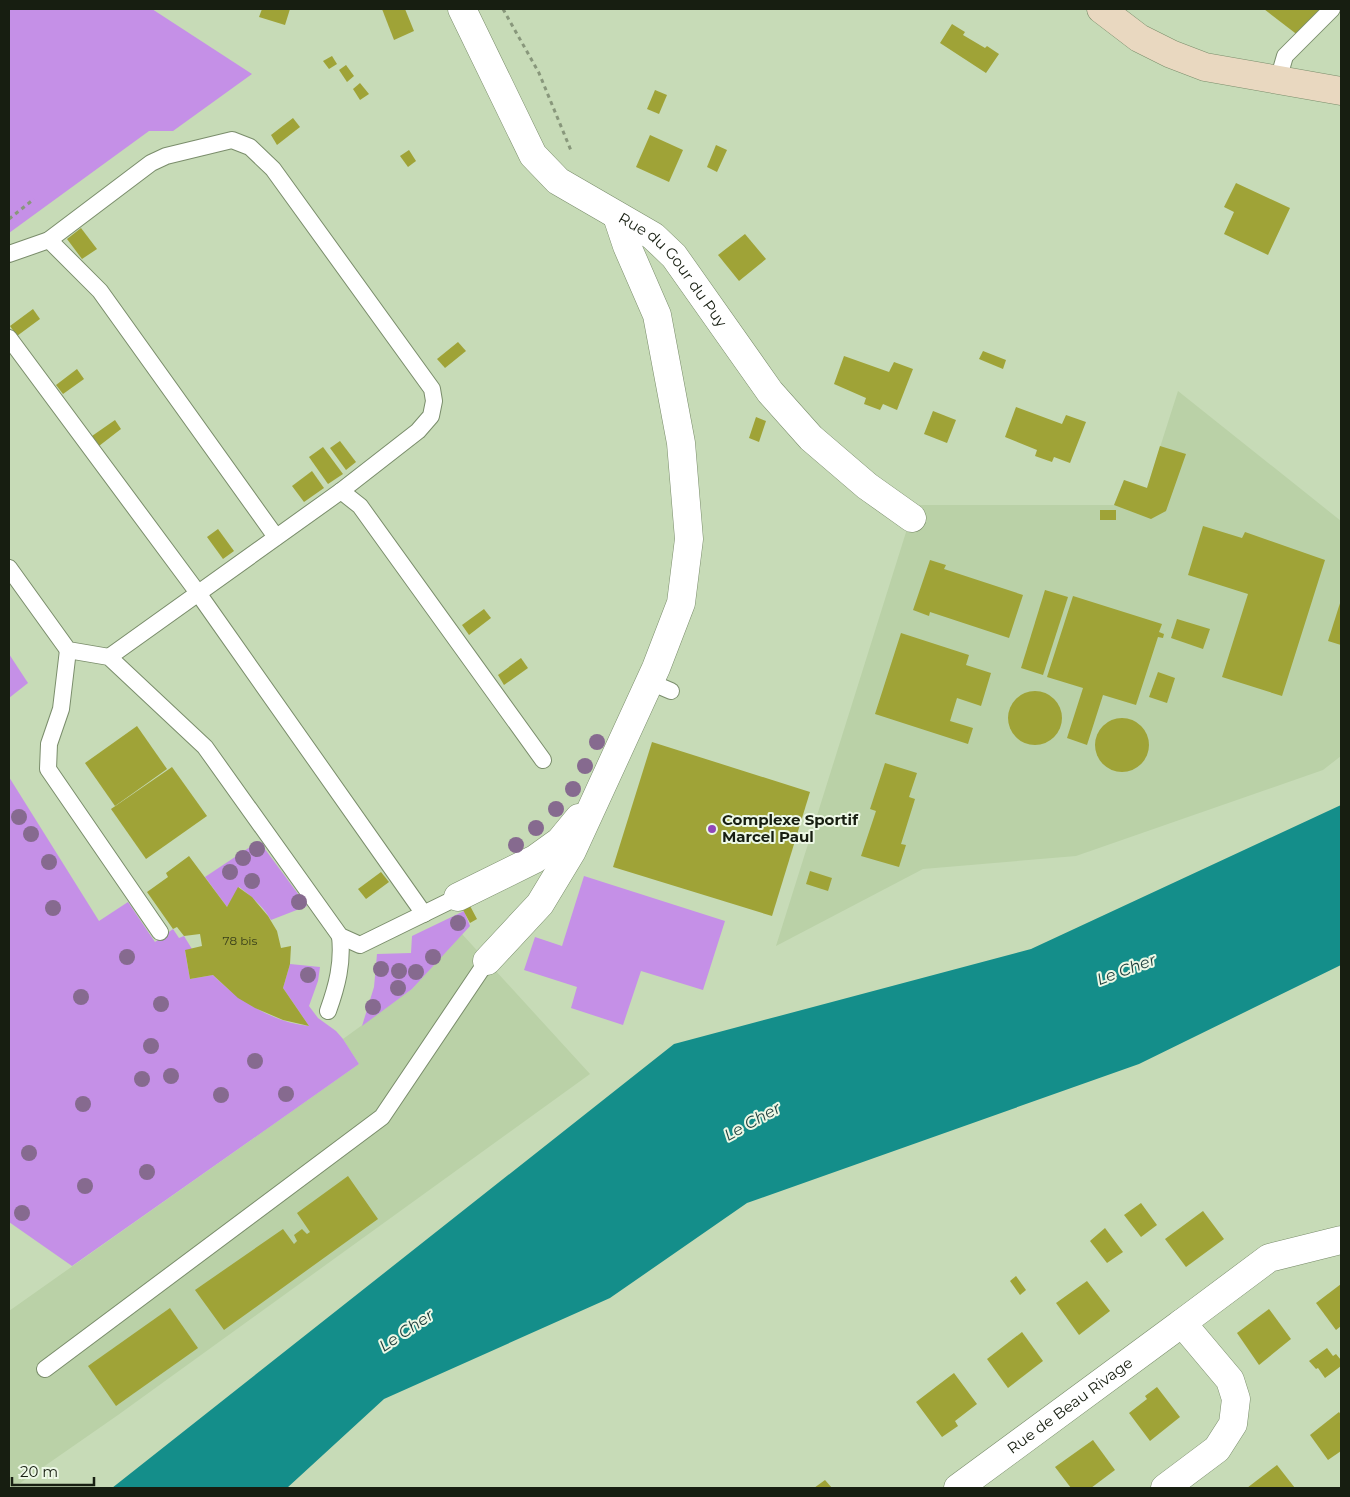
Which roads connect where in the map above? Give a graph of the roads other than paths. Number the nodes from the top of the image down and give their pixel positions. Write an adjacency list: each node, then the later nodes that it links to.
1 (462, 9): 6 (street, Rue du Gour du Puy)
2 (1101, 9): 4 (street)
3 (1332, 9): 4 (lane)
4 (1278, 80): 5 (street)
5 (1341, 91)
6 (617, 216): 11 (street, Rue du Gour du Puy); 18 (street)
7 (49, 240): 8 (lane); 10 (lane); 12 (lane)
8 (9, 254)
9 (9, 338): 14 (lane)
10 (341, 490): 12 (lane); 17 (lane)
11 (912, 518)
12 (276, 537): 14 (lane)
13 (9, 568): 15 (lane)
14 (198, 593): 16 (lane); 20 (lane)
15 (68, 650): 16 (lane); 21 (lane)
16 (109, 657): 22 (lane)
17 (543, 760)
18 (597, 798): 19 (street); 23 (street)
19 (458, 897): 20 (lane)
20 (424, 914): 22 (lane)
21 (160, 932)
22 (340, 936): 24 (lane)
23 (487, 961): 27 (lane)
24 (328, 1011)
25 (1341, 1240): 26 (street, Rue de Beau Rivage)
26 (1182, 1324): 28 (street, Rue de Beau Rivage); 29 (street)
27 (45, 1369)
28 (958, 1488)
29 (1165, 1488)

